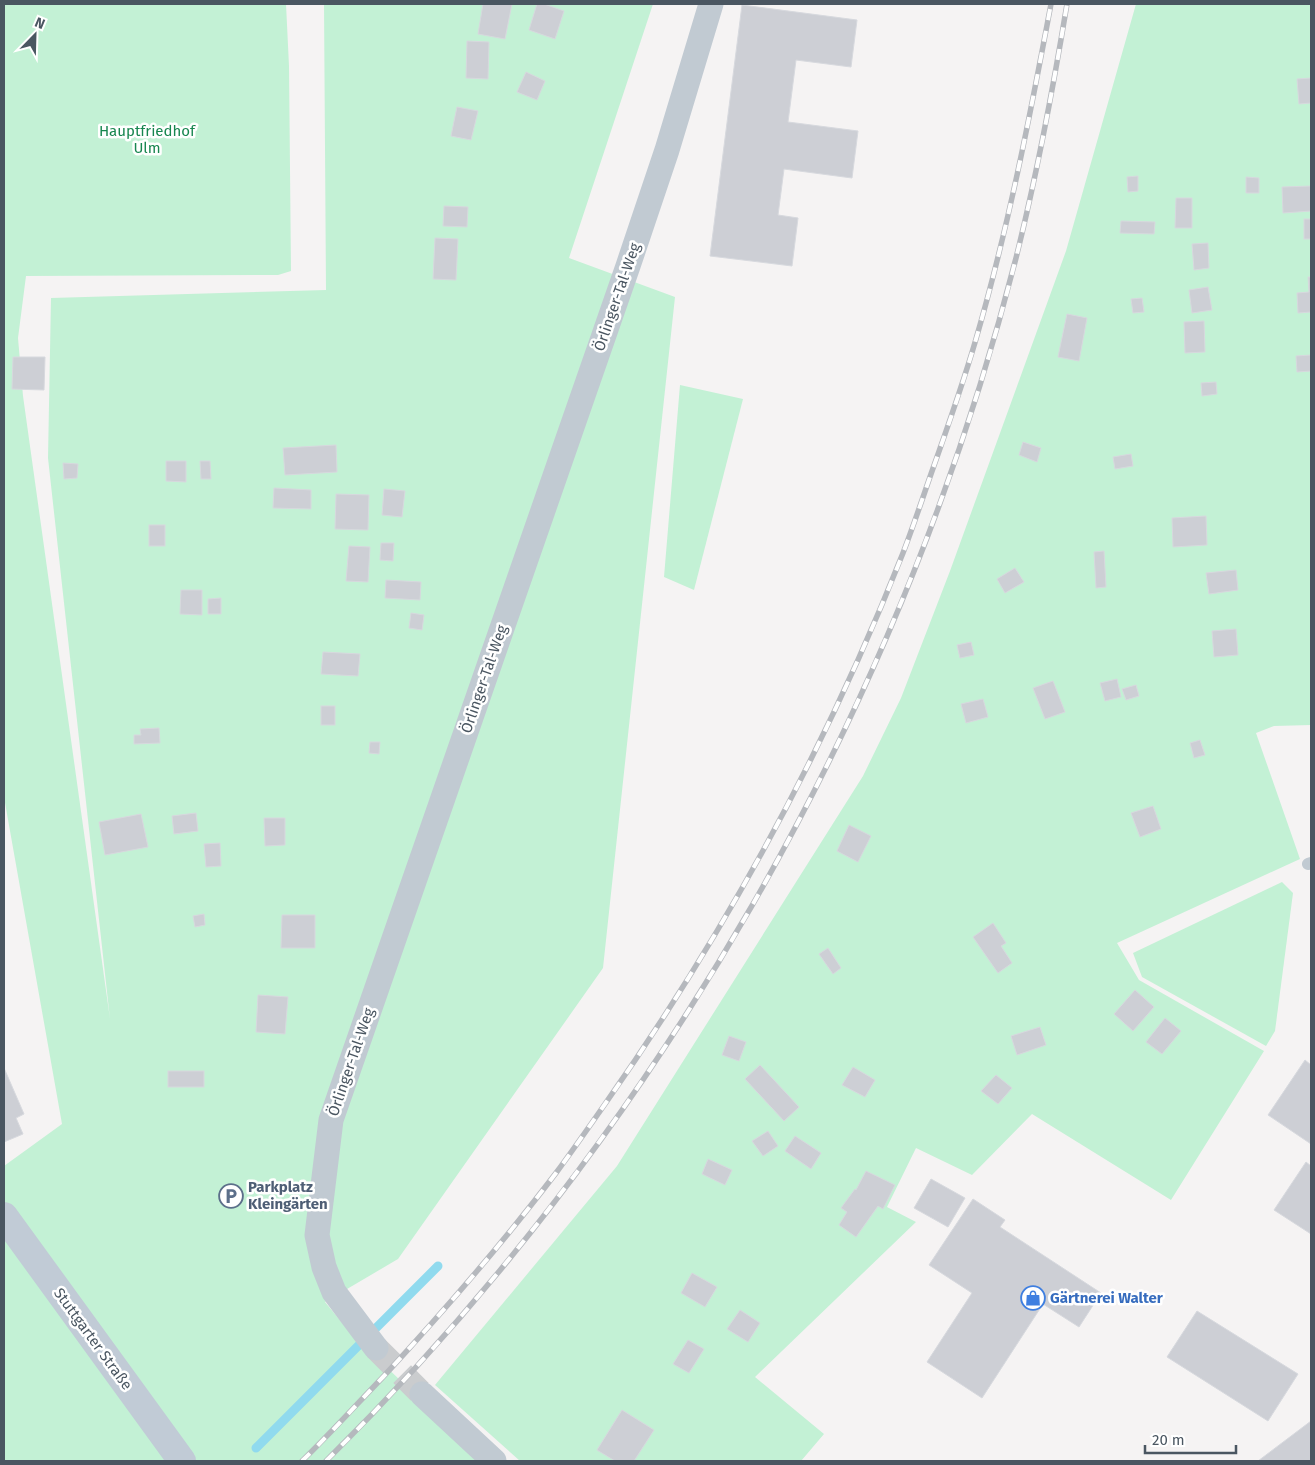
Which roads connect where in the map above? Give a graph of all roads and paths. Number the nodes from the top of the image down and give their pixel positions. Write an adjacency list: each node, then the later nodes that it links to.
1 (711, 4): 3 (street, Örlinger-Tal-Weg)
2 (4, 1216): 5 (main road, Stuttgarter Straße)
3 (376, 1348)
4 (422, 1394): 6 (street)
5 (182, 1461)
6 (494, 1461)

